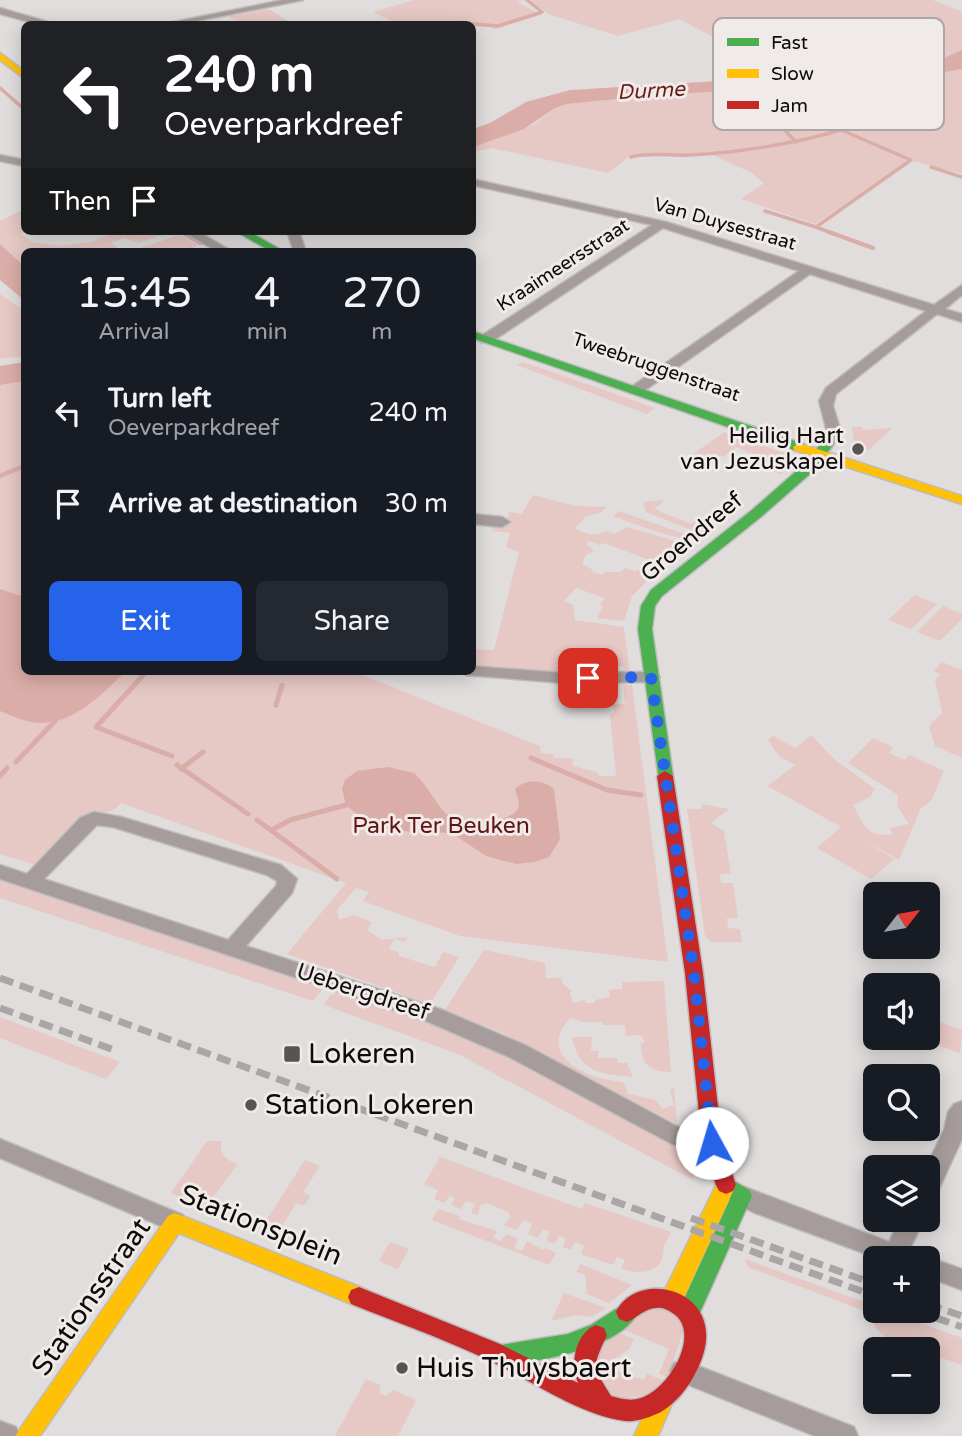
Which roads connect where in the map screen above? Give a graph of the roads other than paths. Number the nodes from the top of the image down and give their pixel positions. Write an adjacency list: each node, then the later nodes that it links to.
1 (298, 0): 4 (street)
2 (0, 11): 3 (street)
3 (35, 21)
4 (185, 21)
5 (0, 56): 7 (street)
6 (0, 64): 8 (street)
7 (21, 73)
8 (21, 81)
9 (0, 158): 10 (street)
10 (21, 162)
11 (476, 183): 12 (street, Van Duysestraat)
12 (662, 224): 19 (street, Van Duysestraat); 23 (street, Kraaimeersstraat)
13 (195, 235): 16 (street)
14 (233, 235): 17 (street)
15 (248, 235): 18 (street)
16 (220, 248)
17 (257, 248)
18 (272, 248)
19 (810, 269): 21 (street, Van Duysestraat); 24 (street)
20 (962, 289): 21 (street)
21 (936, 309): 22 (street, Van Duysestraat); 25 (street)
22 (962, 318)
23 (484, 335): 24 (street, Tweebruggenstraat)
24 (640, 387): 25 (street, Tweebruggenstraat)
25 (823, 450): 26 (street); 27 (street); 31 (street, Groendreef)
26 (962, 491)
27 (962, 500)
28 (476, 519): 29 (street)
29 (502, 522)
30 (476, 671): 31 (street)
31 (651, 677): 36 (street, Groendreef)
32 (0, 872): 33 (street, Uebergdreef)
33 (31, 881): 34 (street, Uebergdreef); 34 (street)
34 (232, 949): 36 (street, Uebergdreef)
35 (962, 1110): 38 (street)
36 (712, 1143): 39 (street, Groendreef)
37 (0, 1148): 40 (street, Stationsplein)
38 (940, 1162)
39 (734, 1190): 41 (street); 44 (street); 45 (street)
40 (175, 1222): 47 (street, Stationsplein); 53 (street, Stationsstraat)
41 (872, 1246)
42 (940, 1272): 43 (street)
43 (962, 1280)
44 (672, 1299): 45 (street); 46 (street, Stationsplein)
45 (690, 1310): 48 (street)
46 (596, 1335): 47 (street, Stationsplein); 50 (street)
47 (501, 1355): 50 (street, Stationsplein)
48 (683, 1371): 49 (street); 55 (street)
49 (663, 1399): 50 (street, Stationsplein); 54 (street)
50 (603, 1402)
51 (0, 1433): 52 (street)
52 (7, 1436)
53 (27, 1436)
54 (646, 1436)
55 (845, 1436)

